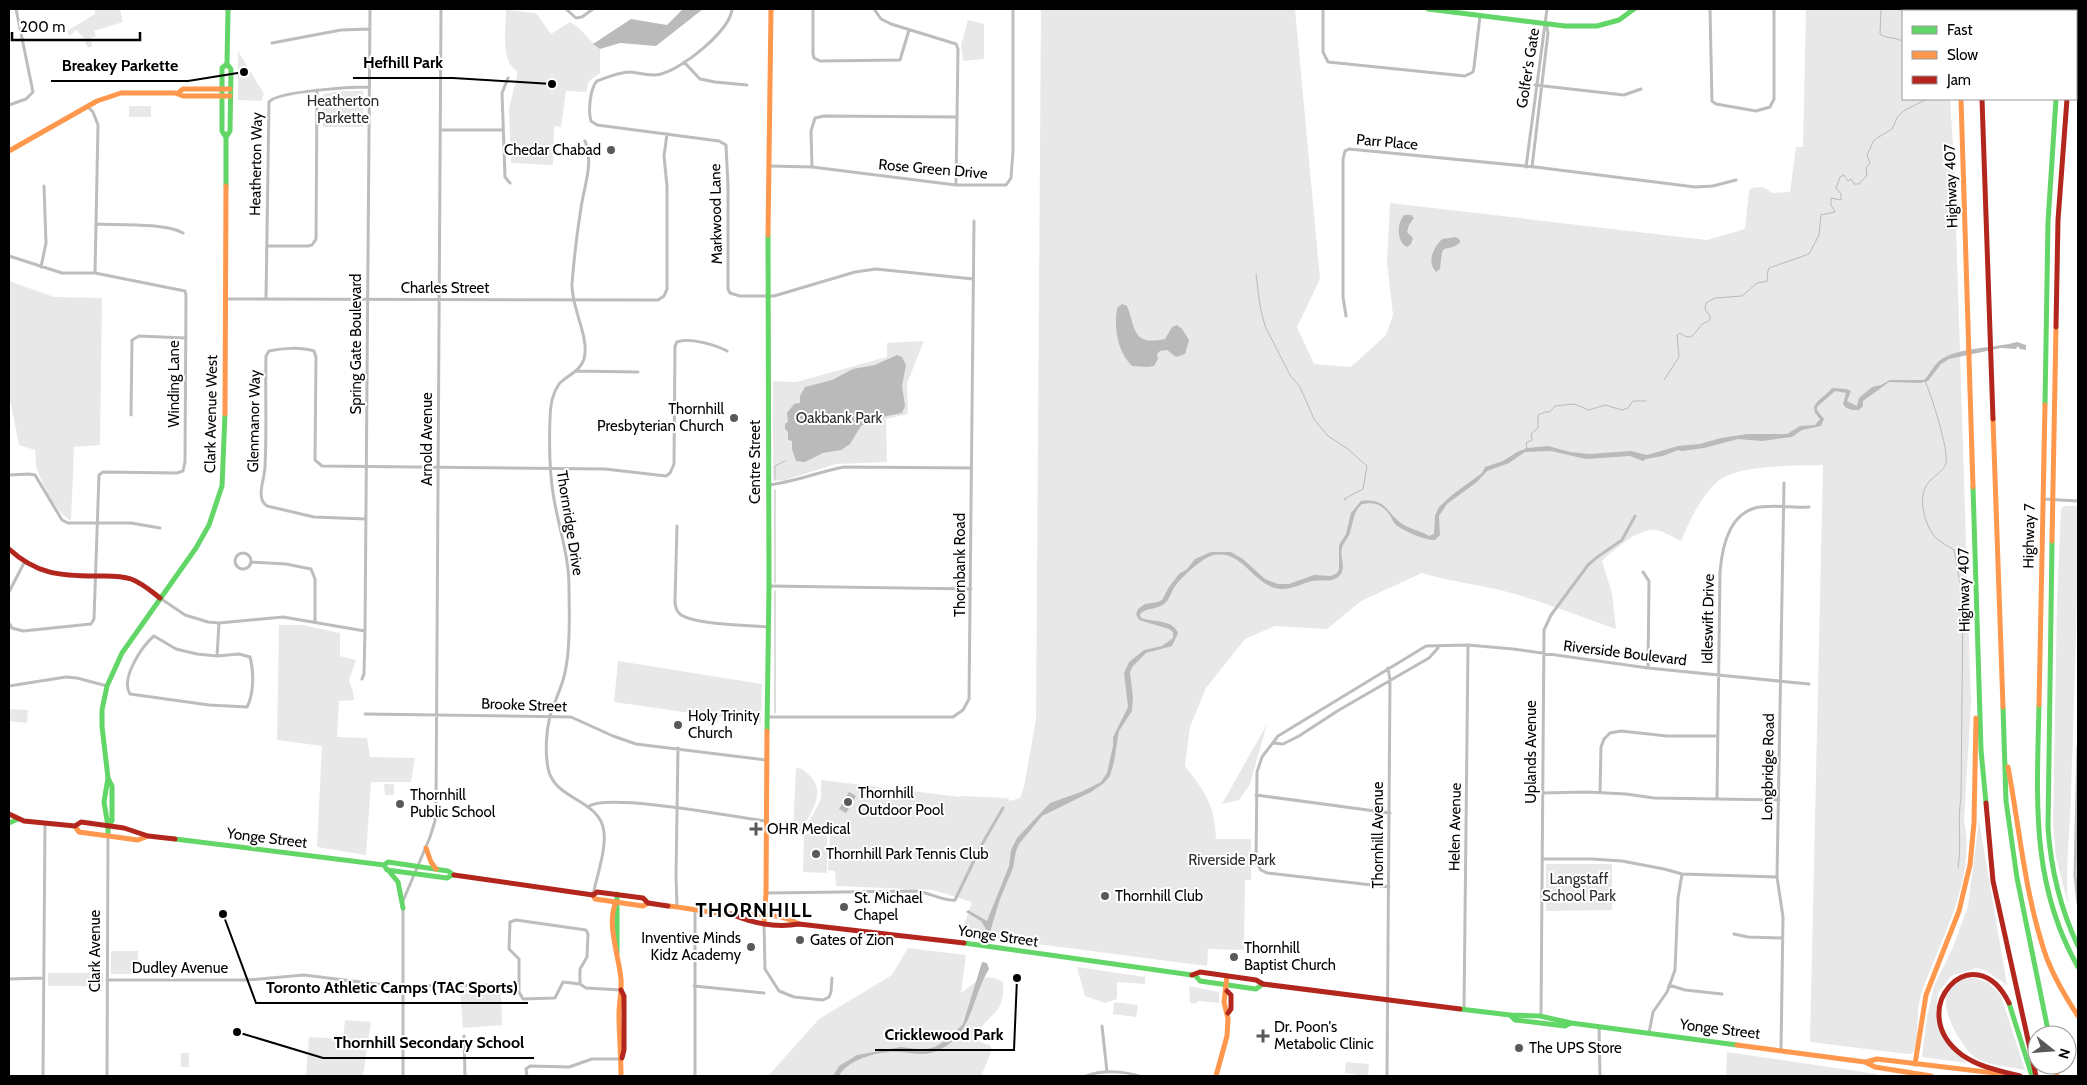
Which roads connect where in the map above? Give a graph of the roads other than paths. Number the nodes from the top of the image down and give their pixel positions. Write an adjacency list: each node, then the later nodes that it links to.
1 (16, 9): 41 (street)
2 (228, 9): 24 (main road, Clark Avenue West)
3 (370, 9): 20 (street, Spring Gate Boulevard)
4 (440, 9): 44 (street, Arnold Avenue)
5 (566, 9): 6 (street)
6 (593, 9)
7 (732, 9): 23 (street)
8 (771, 9): 50 (main road, Centre Street)
9 (813, 9): 21 (street)
10 (874, 9): 21 (street)
11 (1013, 9): 56 (street, Rose Green Drive)
12 (1323, 9): 18 (street)
13 (1428, 9): 18 (main road)
14 (1547, 9): 19 (street)
15 (1634, 9): 19 (main road)
16 (1710, 9): 17 (street)
17 (1774, 9)
18 (1480, 16): 19 (main road)
19 (1546, 22): 27 (street, Golfer's Gate); 28 (street, Golfer's Gate)
20 (370, 29): 22 (street); 29 (street, Spring Gate Boulevard)
21 (909, 30): 43 (street)
22 (272, 43)
23 (684, 62): 26 (street); 46 (street, Markwood Lane)
24 (226, 64): 30 (main road, Clark Avenue West); 31 (main road, Clark Avenue West)
25 (508, 78): 45 (street)
26 (747, 85)
27 (1535, 85): 28 (street); 51 (street, Golfer's Gate)
28 (1542, 86): 32 (street); 53 (street, Golfer's Gate)
29 (369, 87): 33 (street, Heatherton Way); 69 (street, Spring Gate Boulevard)
30 (222, 89): 31 (main road); 34 (main road); 35 (main road, Clark Avenue West)
31 (230, 89): 36 (main road, Clark Avenue West)
32 (1641, 89)
33 (317, 90): 61 (street, Heatherton Way); 61 (street)
34 (178, 93): 35 (main road); 42 (main road)
35 (222, 95): 36 (main road); 47 (main road, Clark Avenue West)
36 (230, 96): 47 (main road, Clark Avenue West)
37 (1961, 100): 119 (main road, Highway 407)
38 (1983, 100): 131 (main road)
39 (2056, 100): 85 (main road, Highway 7)
40 (2067, 100): 86 (main road, Highway 7)
41 (9, 105)
42 (87, 106): 49 (main road); 59 (street)
43 (957, 117): 52 (street); 56 (street)
44 (440, 130): 45 (street); 70 (street, Arnold Avenue)
45 (502, 130): 55 (street)
46 (667, 134): 66 (street, Markwood Lane); 71 (street, Charles Street)
47 (226, 137): 67 (main road, Clark Avenue West)
48 (585, 141): 71 (street, Thornridge Drive)
49 (9, 151)
50 (770, 166): 52 (street, Rose Green Drive); 66 (main road, Centre Street)
51 (1526, 166): 53 (street, Parr Place); 72 (street, Parr Place)
52 (812, 167): 56 (street, Rose Green Drive)
53 (1532, 167): 54 (street, Parr Place)
54 (1736, 180)
55 (510, 183)
56 (956, 185)
57 (44, 186): 63 (street)
58 (974, 221): 65 (street, Thornbank Road)
59 (97, 224): 60 (street); 64 (street)
60 (183, 233)
61 (267, 246): 68 (street, Heatherton Way)
62 (9, 256): 63 (street, Winding Lane)
63 (41, 267): 64 (street, Winding Lane)
64 (95, 273): 73 (street, Winding Lane)
65 (973, 279): 66 (street); 80 (street, Thornbank Road)
66 (767, 297): 84 (main road, Centre Street)
67 (225, 299): 68 (street, Charles Street); 103 (main road, Clark Avenue West)
68 (266, 299): 69 (street, Charles Street)
69 (367, 299): 70 (street, Charles Street); 78 (street, Spring Gate Boulevard)
70 (439, 299): 71 (street, Charles Street); 79 (street, Arnold Avenue)
71 (573, 300): 75 (street, Thornridge Drive)
72 (1346, 316)
73 (185, 338): 77 (street); 92 (street, Winding Lane)
74 (727, 351): 81 (street)
75 (576, 371): 76 (street); 81 (street, Thornridge Drive)
76 (638, 372)
77 (131, 415)
78 (366, 468): 79 (street); 91 (street, Spring Gate Boulevard); 91 (street, Glenmanor Way)
79 (438, 468): 81 (street); 124 (street, Arnold Avenue)
80 (972, 468): 84 (street); 101 (street, Thornbank Road)
81 (549, 469): 125 (street, Thornridge Drive)
82 (9, 475): 92 (street)
83 (1784, 484): 88 (street, Longbridge Road)
84 (767, 486): 100 (main road, Centre Street)
85 (2042, 499): 86 (street); 178 (main road, Highway 7)
86 (2053, 500): 87 (street); 177 (main road, Highway 7)
87 (2078, 501)
88 (1783, 508): 89 (street, Idleswift Drive); 115 (street, Idleswift Drive); 118 (street, Longbridge Road)
89 (1809, 508)
90 (1636, 516): 111 (street, Uplands Avenue)
91 (366, 519): 108 (street, Spring Gate Boulevard)
92 (97, 524): 94 (street); 99 (street, Winding Lane)
93 (677, 526): 107 (street)
94 (160, 528)
95 (9, 549): 97 (main road)
96 (251, 562): 96 (street); 104 (street)
97 (24, 564): 99 (main road); 102 (street)
98 (1643, 572): 114 (street)
99 (97, 576): 103 (main road); 106 (street, Winding Lane)
100 (769, 586): 101 (street); 107 (main road, Centre Street)
101 (971, 588): 126 (street, Thornbank Road)
102 (9, 592)
103 (160, 598): 105 (street); 122 (main road, Clark Avenue West)
104 (315, 622): 105 (street); 108 (street)
105 (219, 623): 112 (street)
106 (9, 624)
107 (767, 627): 126 (main road, Centre Street)
108 (365, 631): 116 (street, Spring Gate Boulevard)
109 (1468, 645): 110 (street, Riverside Boulevard); 111 (street, Riverside Boulevard); 198 (street, Helen Avenue)
110 (1439, 647): 113 (street, Riverside Boulevard); 117 (street)
111 (1543, 654): 114 (street, Riverside Boulevard); 133 (street, Uplands Avenue)
112 (217, 656): 112 (street)
113 (1388, 668): 117 (street, Thornhill Avenue); 128 (street, Riverside Boulevard)
114 (1648, 668): 115 (street, Riverside Boulevard)
115 (1719, 675): 118 (street, Riverside Boulevard); 127 (street, Idleswift Drive)
116 (362, 679)
117 (1390, 680): 128 (street); 141 (street, Thornhill Avenue)
118 (1780, 682): 120 (street, Riverside Boulevard); 137 (street, Longbridge Road)
119 (1978, 682): 209 (main road); 227 (main road, Highway 407)
120 (1809, 684)
121 (9, 686): 122 (street)
122 (107, 686): 148 (main road, Clark Avenue West)
123 (365, 714): 124 (street, Brooke Street)
124 (436, 714): 125 (street, Brooke Street); 152 (street, Arnold Avenue)
125 (550, 716): 130 (street, Brooke Street); 138 (street, Thornridge Drive)
126 (767, 718): 132 (main road, Centre Street)
127 (1717, 736): 134 (street); 136 (street, Idleswift Drive)
128 (1272, 742): 135 (street, Riverside Boulevard)
129 (2078, 747): 149 (street)
130 (678, 748): 132 (street, Brooke Street); 139 (street)
131 (2004, 750): 199 (main road); 201 (main road)
132 (766, 760): 144 (main road, Centre Street)
133 (1542, 793): 134 (street); 153 (street, Uplands Avenue)
134 (1600, 793): 136 (street)
135 (1256, 795): 141 (street); 161 (street, Riverside Boulevard)
136 (1717, 799): 137 (street)
137 (1779, 800): 160 (street, Longbridge Road)
138 (588, 807): 139 (street); 164 (street, Thornridge Drive)
139 (677, 808): 144 (street); 168 (street)
140 (1003, 808): 162 (street)
141 (1390, 813): 161 (street, Thornhill Avenue)
142 (9, 814): 143 (main road, Yonge Street)
143 (18, 819): 145 (main road, Yonge Street); 146 (main road)
144 (765, 821): 162 (main road, Centre Street)
145 (45, 823): 147 (main road, Yonge Street); 182 (street)
146 (9, 824)
147 (75, 826): 148 (main road, Yonge Street); 150 (main road, Yonge Street)
148 (108, 826): 150 (main road, Clark Avenue); 151 (main road, Yonge Street)
149 (2077, 826): 167 (street)
150 (108, 836): 151 (main road, Yonge Street); 185 (street, Clark Avenue)
151 (148, 836): 155 (main road, Yonge Street)
152 (426, 848): 154 (street, Arnold Avenue); 156 (main road)
153 (1542, 859): 158 (street); 200 (street, Uplands Avenue)
154 (418, 866): 155 (main road, Yonge Street); 156 (main road, Yonge Street); 157 (street, Arnold Avenue)
155 (386, 868): 157 (main road, Yonge Street); 169 (main road)
156 (436, 869): 159 (main road, Yonge Street)
157 (414, 874): 159 (main road, Yonge Street); 169 (street, Arnold Avenue)
158 (1682, 874): 160 (street); 192 (street)
159 (452, 875): 164 (main road, Yonge Street)
160 (1777, 877): 176 (street, Longbridge Road)
161 (1389, 888): 197 (street, Thornhill Avenue)
162 (766, 893): 172 (main road, Centre Street)
163 (617, 894): 164 (main road, Yonge Street); 165 (main road); 166 (main road, Yonge Street)
164 (593, 895): 165 (main road, Yonge Street)
165 (616, 902): 166 (main road, Yonge Street); 194 (main road)
166 (648, 903): 168 (main road, Yonge Street)
167 (2078, 903)
168 (677, 907): 170 (main road, Yonge Street)
169 (402, 908): 189 (street, Arnold Avenue)
170 (695, 909): 171 (main road, Yonge Street); 193 (street)
171 (731, 914): 172 (main road, Yonge Street); 173 (main road, Yonge Street)
172 (765, 915): 173 (main road, Centre Street); 174 (main road, Yonge Street)
173 (764, 923): 174 (main road, Yonge Street); 183 (street)
174 (799, 924): 180 (main road, Yonge Street)
175 (1734, 934): 176 (street)
176 (1783, 938): 206 (street, Longbridge Road)
177 (2078, 946)
178 (2078, 967)
179 (1208, 973): 180 (main road, Yonge Street); 181 (main road, Yonge Street); 186 (main road)
180 (1194, 976): 186 (main road, Yonge Street)
181 (1227, 976): 188 (main road, Yonge Street); 191 (main road)
182 (43, 978): 184 (street); 212 (street)
183 (832, 978)
184 (9, 979)
185 (107, 980): 189 (street, Dudley Avenue); 213 (street, Clark Avenue)
186 (1208, 982): 191 (main road, Yonge Street)
187 (580, 984): 187 (street); 194 (street)
188 (1263, 984): 191 (main road, Yonge Street); 197 (main road, Yonge Street)
189 (402, 985): 190 (street, Dudley Avenue); 214 (street, Arnold Avenue)
190 (492, 985)
191 (1227, 985): 221 (main road)
192 (1670, 985): 196 (street); 204 (street)
193 (694, 986): 195 (street); 218 (street)
194 (621, 990): 207 (main road)
195 (764, 993)
196 (1722, 994)
197 (1388, 1001): 198 (main road, Yonge Street); 222 (street, Thornhill Avenue)
198 (1464, 1009): 200 (main road, Yonge Street)
199 (2078, 1016)
200 (1541, 1020): 203 (main road, Yonge Street)
201 (2046, 1025)
202 (1102, 1026): 210 (street)
203 (1600, 1026): 204 (main road, Yonge Street); 223 (street)
204 (1649, 1033): 206 (main road, Yonge Street)
205 (464, 1036): 215 (street)
206 (1781, 1050): 208 (main road, Yonge Street)
207 (621, 1059): 216 (street); 217 (main road)
208 (1865, 1062): 209 (main road, Yonge Street); 211 (main road, Yonge Street)
209 (1915, 1064): 211 (main road); 225 (main road, Yonge Street)
210 (1106, 1072): 219 (street); 220 (street)
211 (1917, 1075): 224 (main road, Yonge Street)
212 (43, 1076)
213 (107, 1076)
214 (403, 1076)
215 (465, 1076)
216 (526, 1076)
217 (621, 1076)
218 (695, 1076)
219 (1086, 1076)
220 (1138, 1076)
221 (1216, 1076)
222 (1387, 1076)
223 (1600, 1076)
224 (1930, 1076)
225 (2021, 1076): 226 (main road)
226 (2032, 1076)
227 (2036, 1076)

